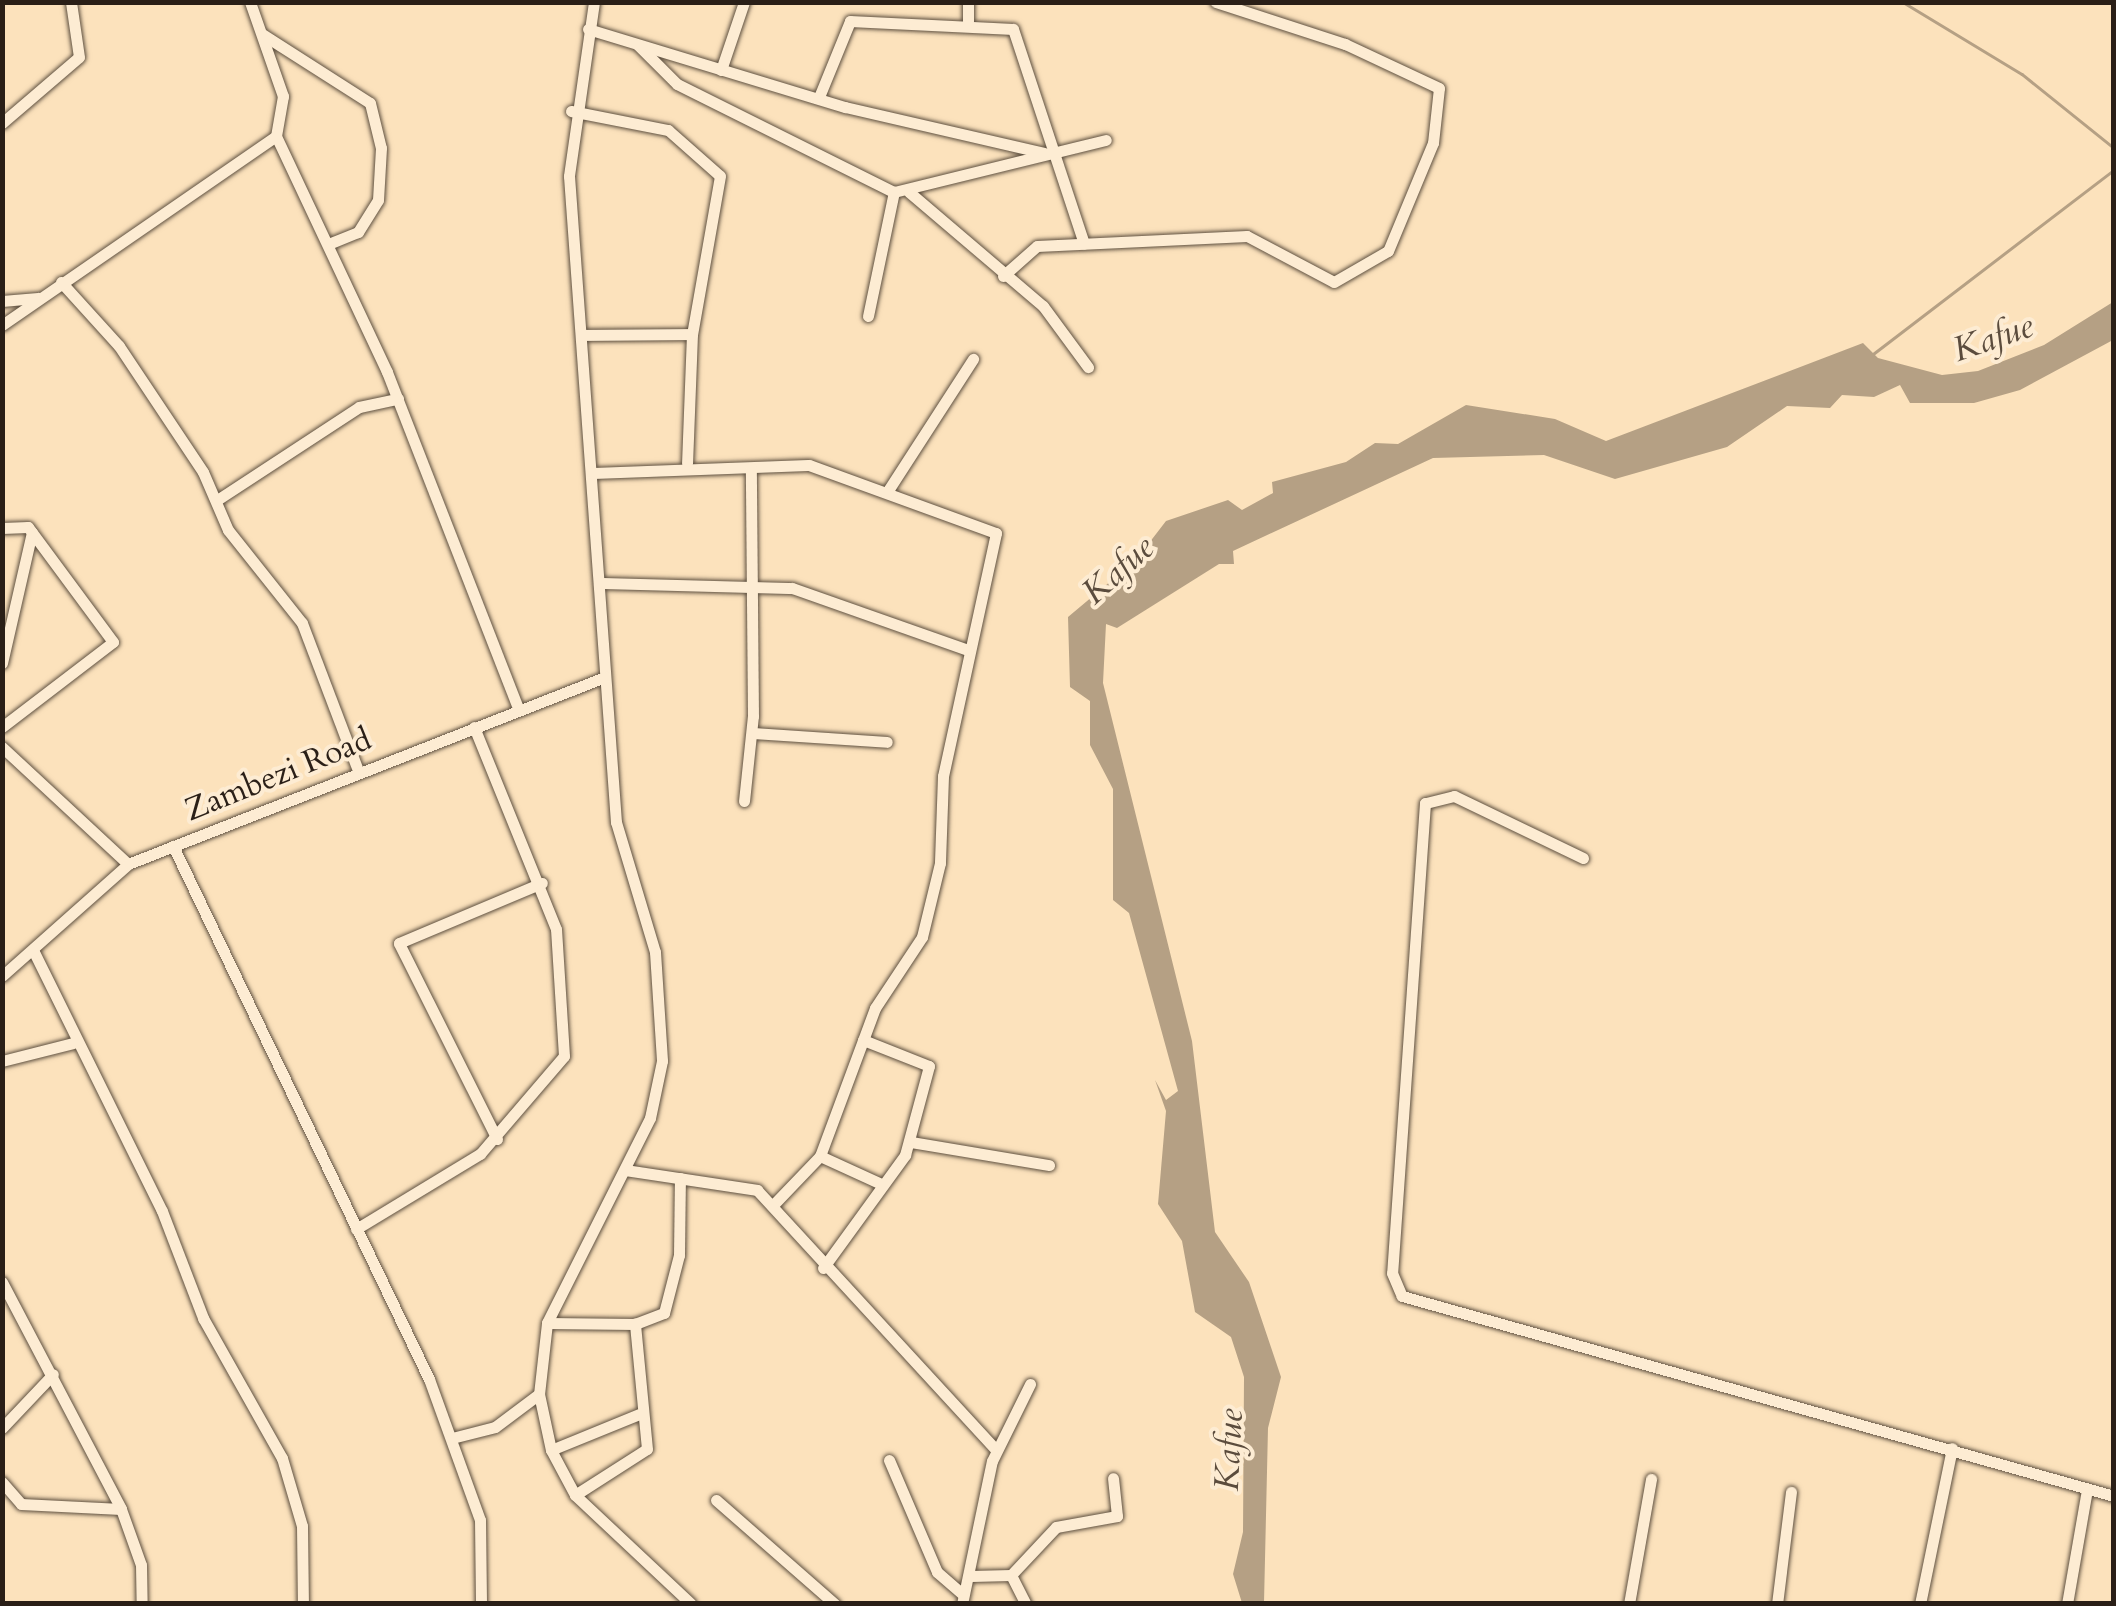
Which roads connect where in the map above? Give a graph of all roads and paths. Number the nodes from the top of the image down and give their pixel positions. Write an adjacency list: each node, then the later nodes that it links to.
1 (71, 2): 14 (street)
2 (250, 2): 9 (street)
3 (594, 2): 8 (street)
4 (744, 2): 11 (street)
5 (968, 2): 7 (street)
6 (1216, 2): 21 (street)
7 (968, 21): 12 (street); 17 (street)
8 (588, 29): 10 (street); 13 (street)
9 (262, 34): 15 (street); 20 (street)
10 (638, 46): 11 (street); 18 (street)
11 (720, 70): 12 (street)
12 (819, 97): 17 (street)
13 (572, 111): 28 (street); 29 (street)
14 (2, 123)
15 (276, 136): 20 (street); 23 (street)
16 (1106, 140): 17 (street)
17 (1046, 153): 19 (street); 21 (street)
18 (894, 192): 19 (street); 26 (street)
19 (909, 192): 22 (street)
20 (329, 244): 32 (street)
21 (1084, 244): 22 (street)
22 (1003, 276): 31 (street)
23 (61, 282): 24 (street); 37 (street)
24 (39, 298): 25 (street); 27 (street)
25 (2, 302)
26 (868, 316)
27 (2, 325)
28 (692, 334): 29 (street); 33 (street)
29 (582, 335): 35 (street)
30 (974, 359): 36 (street)
31 (1088, 367)
32 (398, 399): 37 (street); 45 (street)
33 (687, 463): 34 (street); 35 (street)
34 (751, 468): 36 (street); 41 (street)
35 (592, 473): 40 (street)
36 (889, 489): 42 (street)
37 (217, 500): 51 (street)
38 (2, 528): 39 (street)
39 (32, 532): 43 (street); 46 (street)
40 (599, 583): 41 (street); 44 (street)
41 (746, 588): 42 (street); 48 (street)
42 (968, 650): 59 (street)
43 (2, 662)
44 (605, 677): 45 (street, Zambezi Road); 66 (street)
45 (518, 710): 47 (street, Zambezi Road)
46 (2, 727)
47 (474, 727): 51 (street, Zambezi Road); 56 (street)
48 (753, 734): 49 (street); 52 (street)
49 (887, 742)
50 (3, 748): 55 (street)
51 (359, 773): 53 (street, Zambezi Road)
52 (744, 801)
53 (173, 846): 55 (street, Zambezi Road); 70 (street)
54 (1584, 858): 81 (street)
55 (128, 864): 57 (street, Zambezi Road)
56 (542, 884): 62 (street); 62 (street)
57 (34, 950): 58 (street, Zambezi Road); 60 (street)
58 (2, 976)
59 (863, 1040): 63 (street); 64 (street)
60 (73, 1043): 61 (street); 98 (street)
61 (2, 1061)
62 (497, 1139): 70 (street)
63 (911, 1142): 65 (street); 68 (street)
64 (820, 1156): 68 (street); 69 (street)
65 (1048, 1165)
66 (625, 1170): 67 (street); 73 (street)
67 (680, 1178): 69 (street); 74 (street)
68 (879, 1182): 71 (street)
69 (772, 1205): 71 (street)
70 (356, 1229): 80 (street)
71 (823, 1268): 83 (street)
72 (2, 1282): 75 (street)
73 (548, 1323): 74 (street); 77 (street)
74 (635, 1324): 78 (street)
75 (53, 1374): 79 (street); 93 (street)
76 (1030, 1384): 83 (street)
77 (539, 1394): 80 (street); 82 (street)
78 (640, 1414): 82 (street); 90 (street)
79 (2, 1428)
80 (452, 1438): 99 (street)
81 (1952, 1448): 88 (street); 105 (street)
82 (552, 1450): 90 (street)
83 (996, 1450): 95 (street)
84 (889, 1460): 96 (street)
85 (1112, 1478): 94 (street)
86 (1651, 1479): 103 (street)
87 (2, 1482): 93 (street)
88 (2087, 1489): 91 (street); 106 (street)
89 (1791, 1492): 104 (street)
90 (575, 1494): 100 (street)
91 (2114, 1496)
92 (716, 1500): 101 (street)
93 (121, 1508): 97 (street)
94 (1011, 1575): 95 (street); 102 (street)
95 (970, 1576): 96 (street)
96 (962, 1599)
97 (142, 1604)
98 (303, 1604)
99 (481, 1604)
100 (690, 1604)
101 (836, 1604)
102 (1026, 1604)
103 (1630, 1604)
104 (1777, 1604)
105 (1920, 1604)
106 (2067, 1604)

